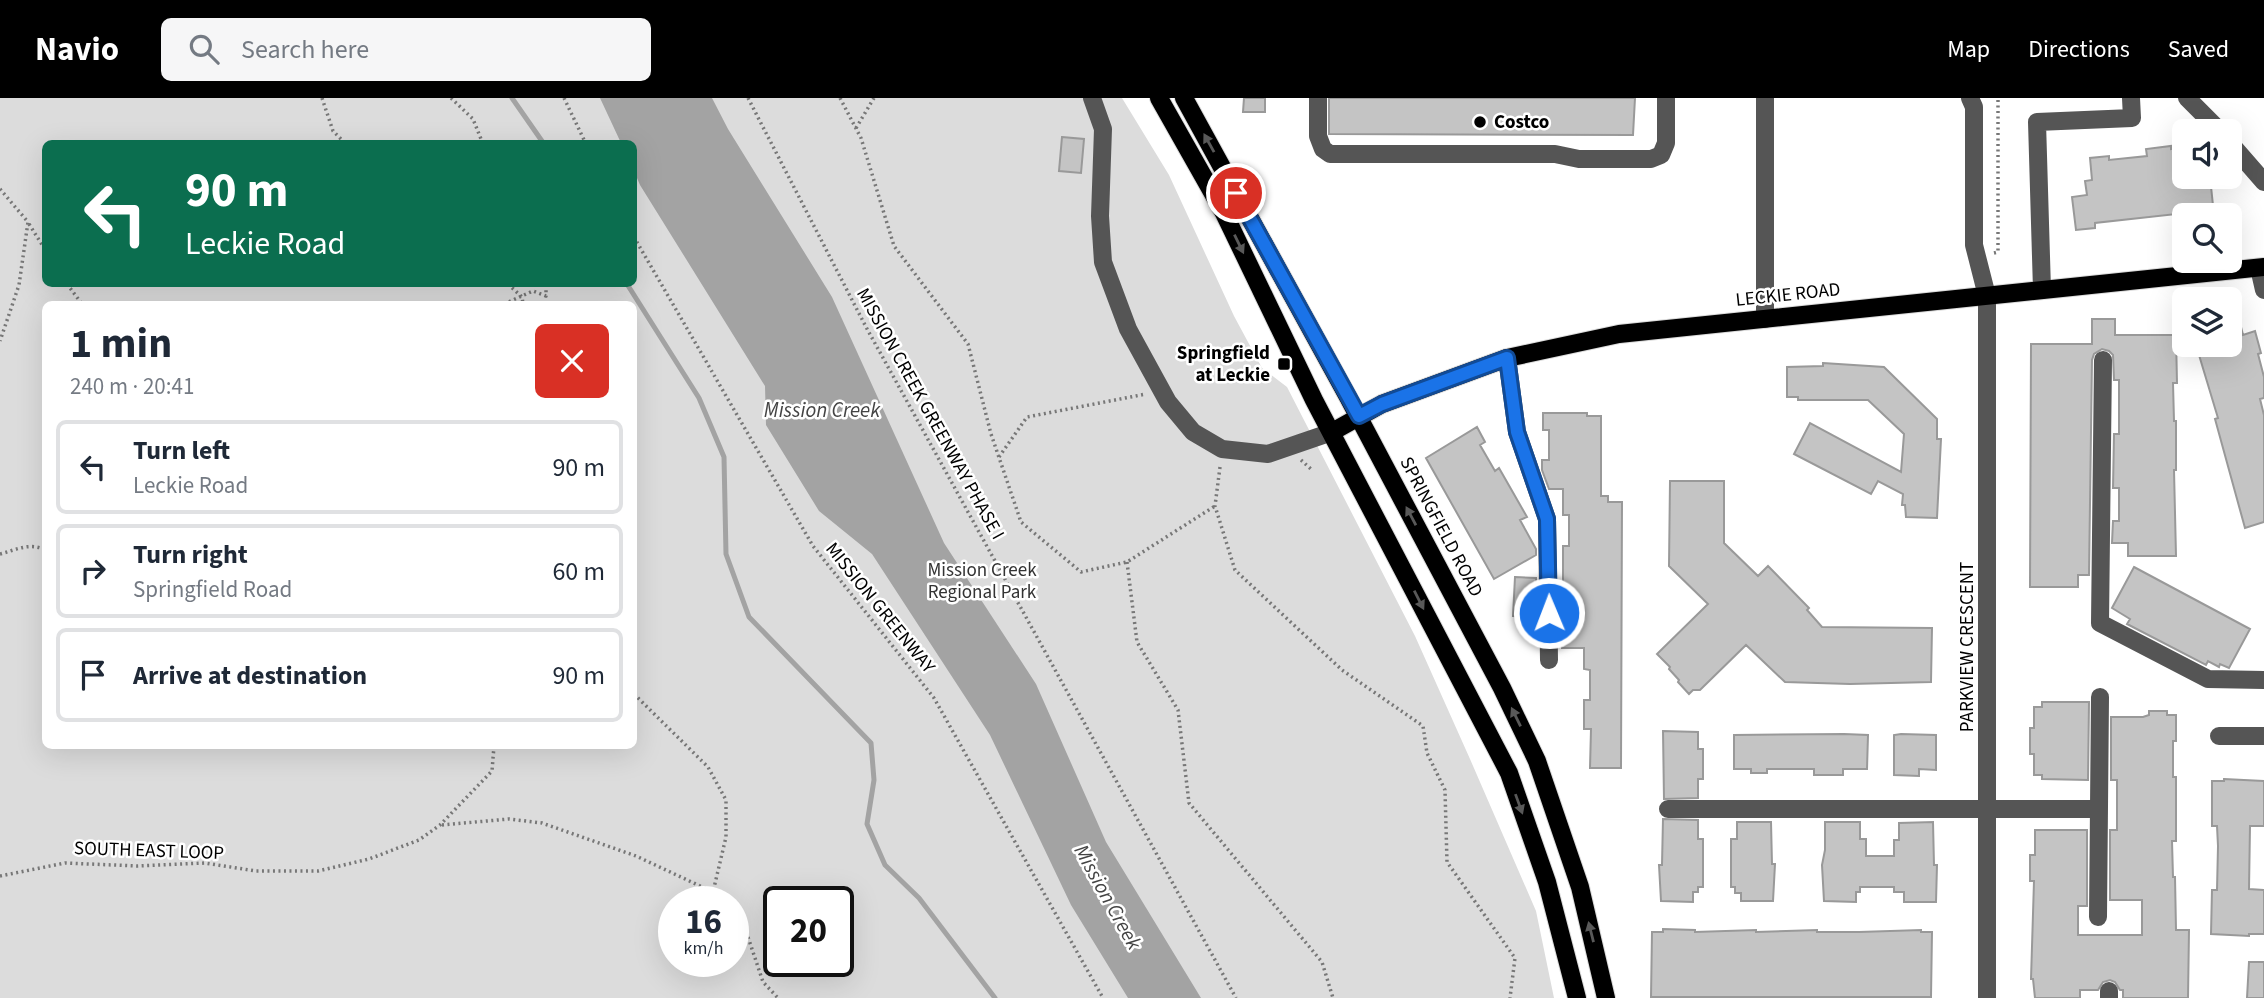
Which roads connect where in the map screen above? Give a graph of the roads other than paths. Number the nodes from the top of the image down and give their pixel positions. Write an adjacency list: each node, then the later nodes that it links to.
1 (1092, 98): 21 (street)
2 (1159, 98): 21 (main road, one-way to 21)
3 (1184, 98): 20 (main road, SPRINGFIELD ROAD, one-way to 3)
4 (1318, 98): 5 (street)
5 (1666, 98)
6 (1765, 98): 17 (street)
7 (1970, 98): 16 (street, PARKVIEW CRESCENT)
8 (2132, 98): 14 (street)
9 (2187, 98): 10 (street)
10 (2208, 119)
11 (2242, 157): 12 (street)
12 (2264, 182)
13 (2262, 267): 14 (main road, LECKIE ROAD); 15 (street)
14 (2042, 290): 16 (main road, LECKIE ROAD)
15 (2264, 290)
16 (1987, 296): 17 (main road, LECKIE ROAD); 28 (street, PARKVIEW CRESCENT)
17 (1765, 319): 18 (main road, LECKIE ROAD)
18 (1507, 358): 20 (main road, LECKIE ROAD); 22 (street)
19 (2103, 360): 23 (street)
20 (1359, 416): 21 (main road, LECKIE ROAD); 32 (main road, SPRINGFIELD ROAD, one-way to 20)
21 (1332, 432): 31 (main road, one-way to 31)
22 (1549, 660)
23 (2264, 680)
24 (2100, 696): 29 (street)
25 (2219, 736): 26 (street)
26 (2264, 736)
27 (1668, 809): 28 (street)
28 (1988, 809): 29 (street); 33 (street, PARKVIEW CRESCENT)
29 (2098, 809): 30 (street)
30 (2098, 918)
31 (1577, 998)
32 (1606, 998)
33 (1987, 998)

